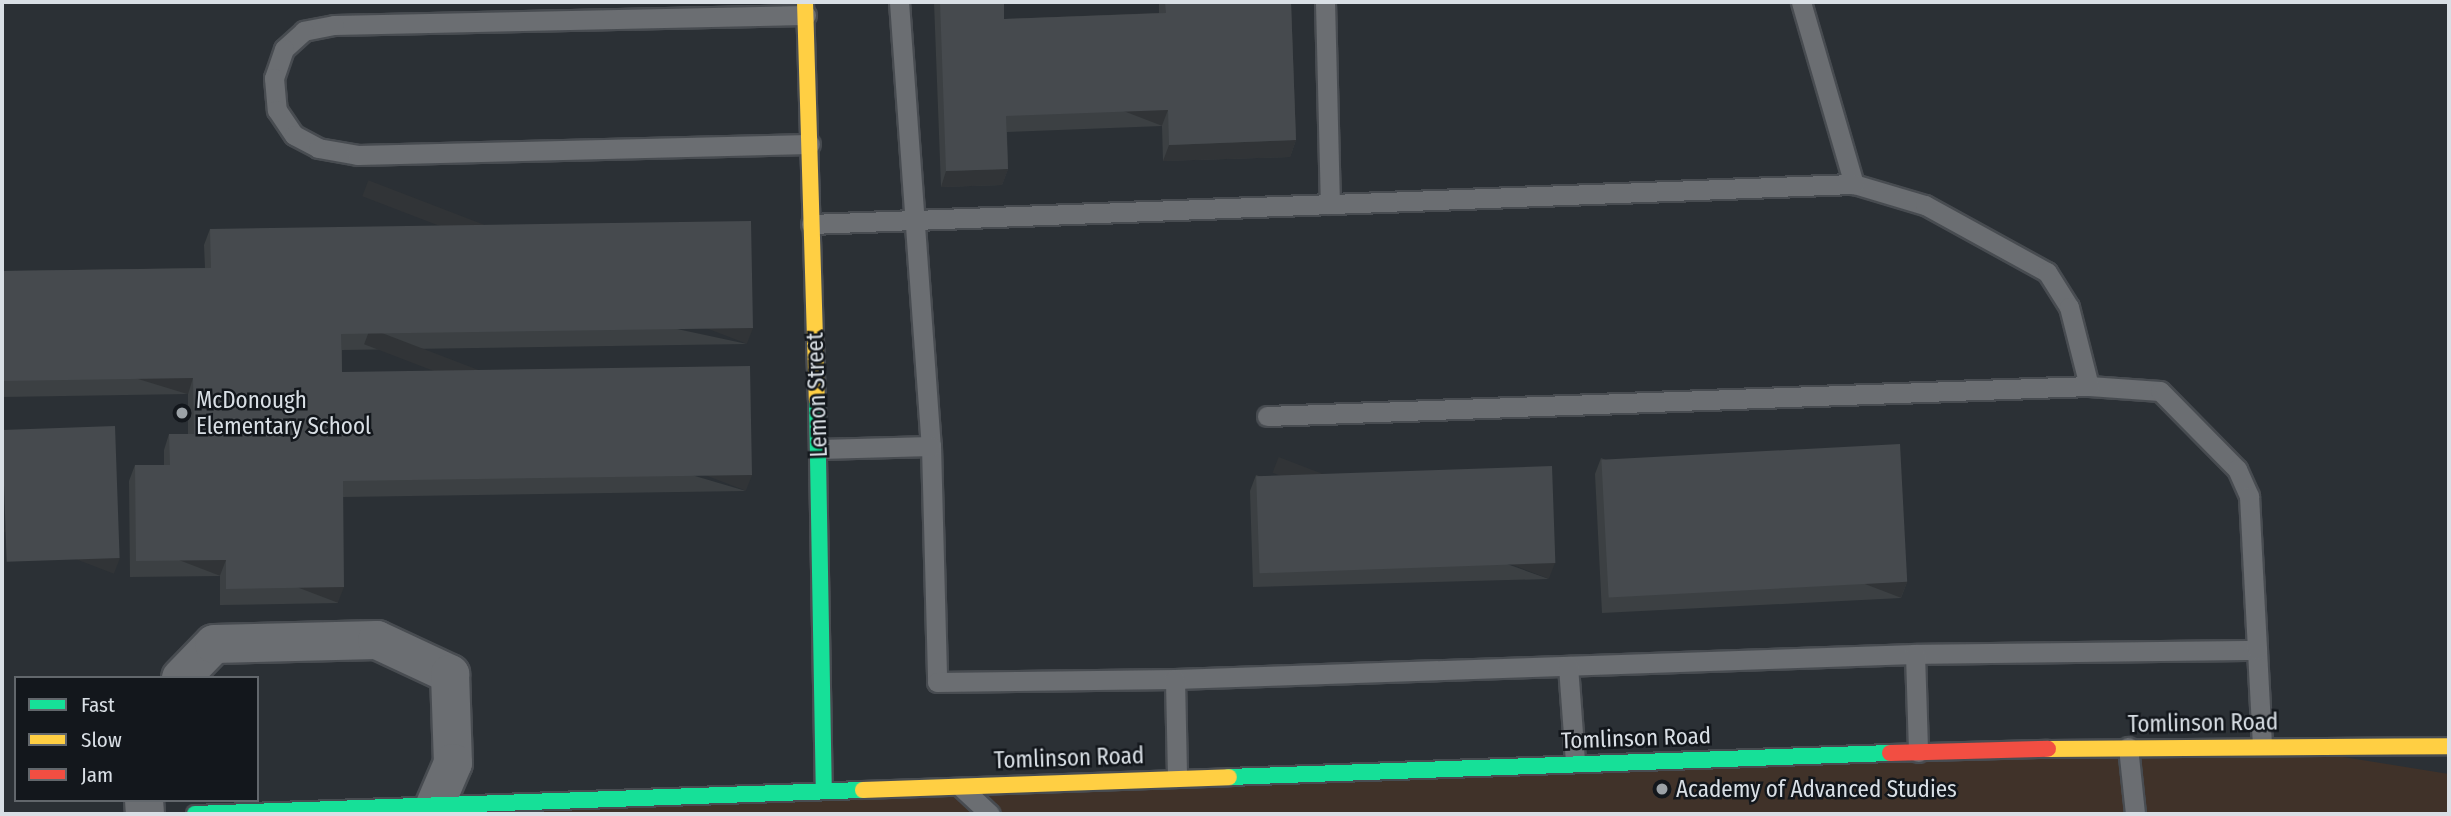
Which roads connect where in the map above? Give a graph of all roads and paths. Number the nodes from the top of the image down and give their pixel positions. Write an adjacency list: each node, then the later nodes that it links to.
1 (899, 2): 8 (lane)
2 (1325, 2): 7 (lane)
3 (1801, 2): 6 (lane)
4 (806, 8): 5 (street, Lemon Street); 5 (lane)
5 (810, 144): 9 (street, Lemon Street)
6 (1854, 184): 7 (lane); 10 (lane)
7 (1330, 204): 8 (lane)
8 (911, 220): 9 (lane); 12 (lane)
9 (811, 224): 13 (street, Lemon Street)
10 (2089, 386): 11 (lane); 14 (lane)
11 (1267, 416)
12 (931, 446): 13 (lane); 18 (lane)
13 (819, 449): 26 (street, Lemon Street)
14 (2257, 650): 15 (lane); 19 (lane)
15 (1915, 654): 16 (lane); 22 (lane)
16 (1568, 666): 18 (lane); 23 (lane)
17 (183, 676): 27 (street)
18 (1175, 679): 24 (lane)
19 (2262, 744): 20 (street, Tomlinson Road); 21 (street, Tomlinson Road)
20 (2449, 746)
21 (2128, 747): 22 (street, Tomlinson Road); 31 (lane)
22 (1918, 752): 23 (street, Tomlinson Road)
23 (1575, 762): 24 (street, Tomlinson Road)
24 (1177, 777): 25 (street, Tomlinson Road)
25 (959, 785): 26 (street, Tomlinson Road); 30 (lane)
26 (824, 789): 27 (street, Tomlinson Road); 29 (lane)
27 (433, 810): 28 (street)
28 (195, 814)
29 (824, 814)
30 (989, 814)
31 (2135, 814)

